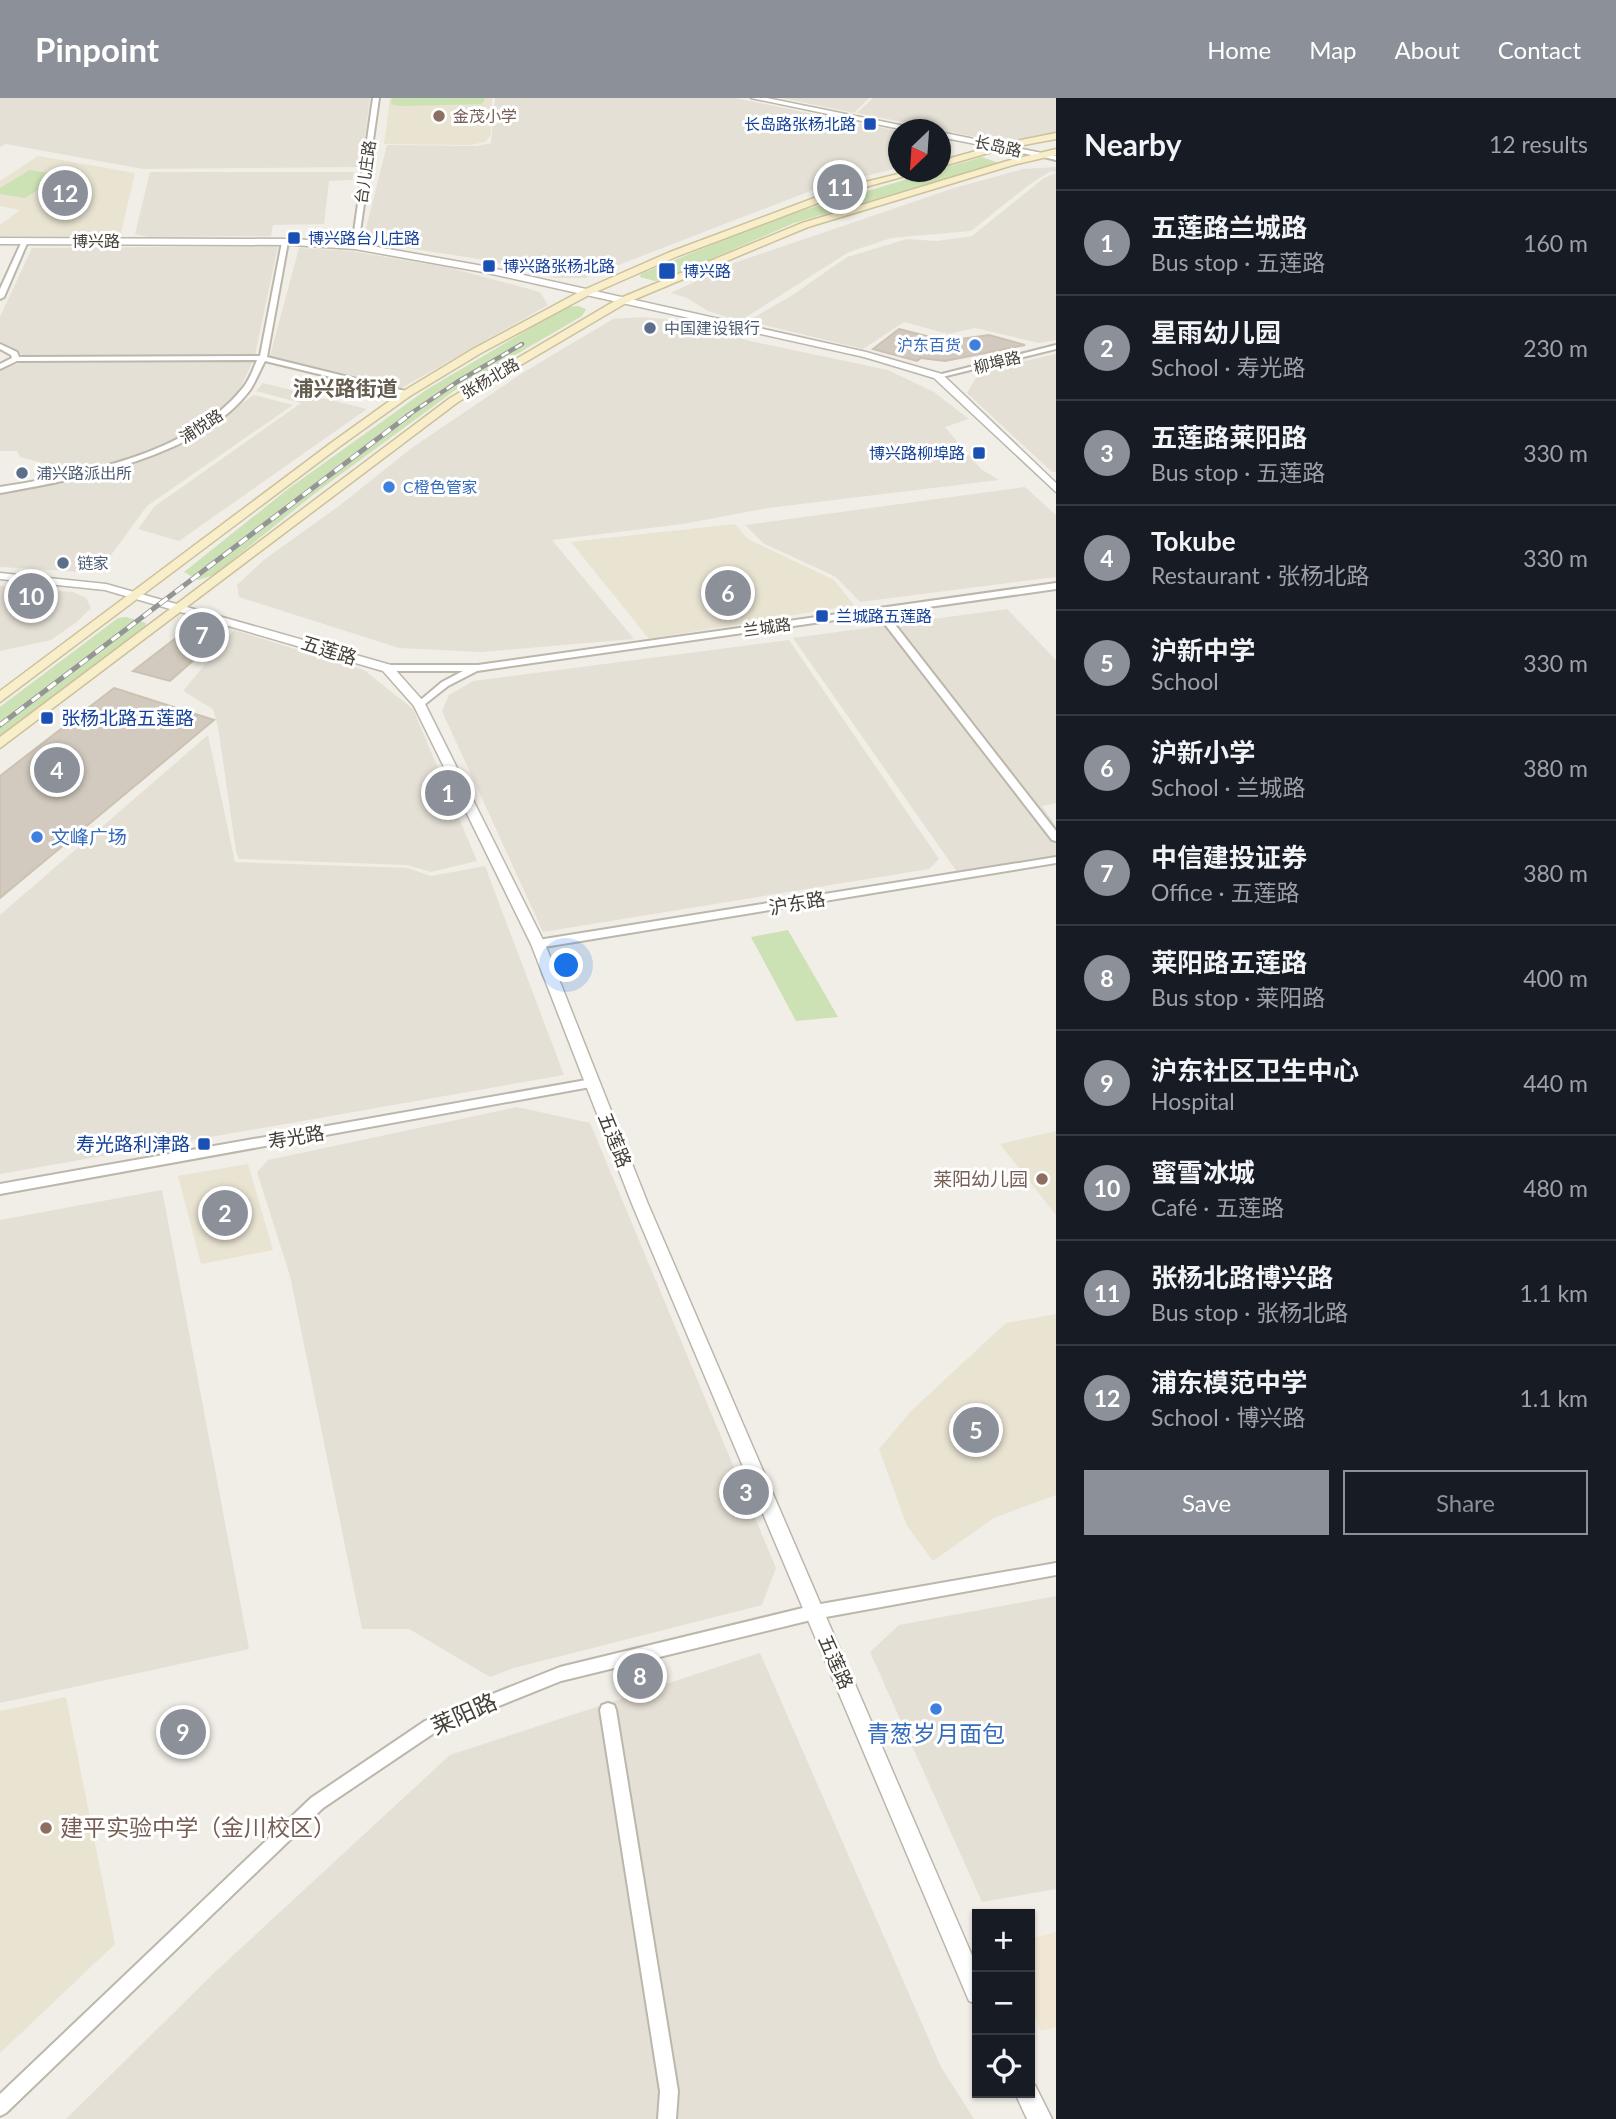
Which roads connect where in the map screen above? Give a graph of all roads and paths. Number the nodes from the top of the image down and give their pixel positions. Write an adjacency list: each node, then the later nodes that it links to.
1 (376, 98): 15 (street, 台儿庄路)
2 (755, 98): 3 (street)
3 (888, 124)
4 (951, 136): 6 (street, 长岛路)
5 (1056, 136): 6 (main road)
6 (1001, 147): 8 (street, 长岛路); 10 (main road)
7 (1056, 152): 8 (main road, 张杨北路)
8 (1042, 155): 9 (street, 长岛路); 18 (main road, 张杨北路)
9 (1056, 158)
10 (951, 161)
11 (888, 179): 16 (main road, 张杨北路)
12 (0, 241): 13 (street, 博兴路)
13 (25, 241): 14 (street, 博兴路); 17 (street)
14 (285, 242): 15 (street, 博兴路); 21 (street, 浦悦路)
15 (355, 246): 16 (street, 博兴路)
16 (585, 293): 18 (street, 博兴路); 25 (main road, 张杨北路)
17 (0, 297)
18 (622, 301): 24 (street, 博兴路); 31 (main road, 张杨北路)
19 (0, 346): 22 (street)
20 (1056, 347): 24 (street, 柳埠路)
21 (263, 358): 22 (street); 25 (street); 27 (street, 浦悦路)
22 (16, 359): 23 (street)
23 (0, 367)
24 (938, 376): 26 (street, 博兴路)
25 (405, 394): 30 (main road, 张杨北路)
26 (1056, 489)
27 (0, 490)
28 (0, 576): 30 (street, 五莲路)
29 (1056, 586): 32 (street, 兰城路)
30 (139, 594): 31 (street, 五莲路); 35 (main road, 张杨北路)
31 (180, 606): 33 (street, 五莲路); 37 (main road, 张杨北路)
32 (880, 612): 34 (street, 兰城路); 38 (street)
33 (387, 668): 34 (street, 兰城路); 36 (street, 五莲路)
34 (478, 668): 36 (street, 兰城路)
35 (0, 698)
36 (420, 705): 40 (street, 五莲路)
37 (0, 744)
38 (1056, 838)
39 (1056, 860): 40 (street, 沪东路)
40 (538, 944): 41 (street, 五莲路)
41 (592, 1083): 42 (street, 寿光路); 44 (street, 五莲路)
42 (0, 1189)
43 (1056, 1569): 44 (street, 莱阳路)
44 (814, 1612): 46 (street, 五莲路); 48 (street, 莱阳路)
45 (608, 1710): 49 (street)
46 (972, 1981)
47 (1030, 2098): 50 (street)
48 (0, 2107)
49 (667, 2119)
50 (1040, 2119)

